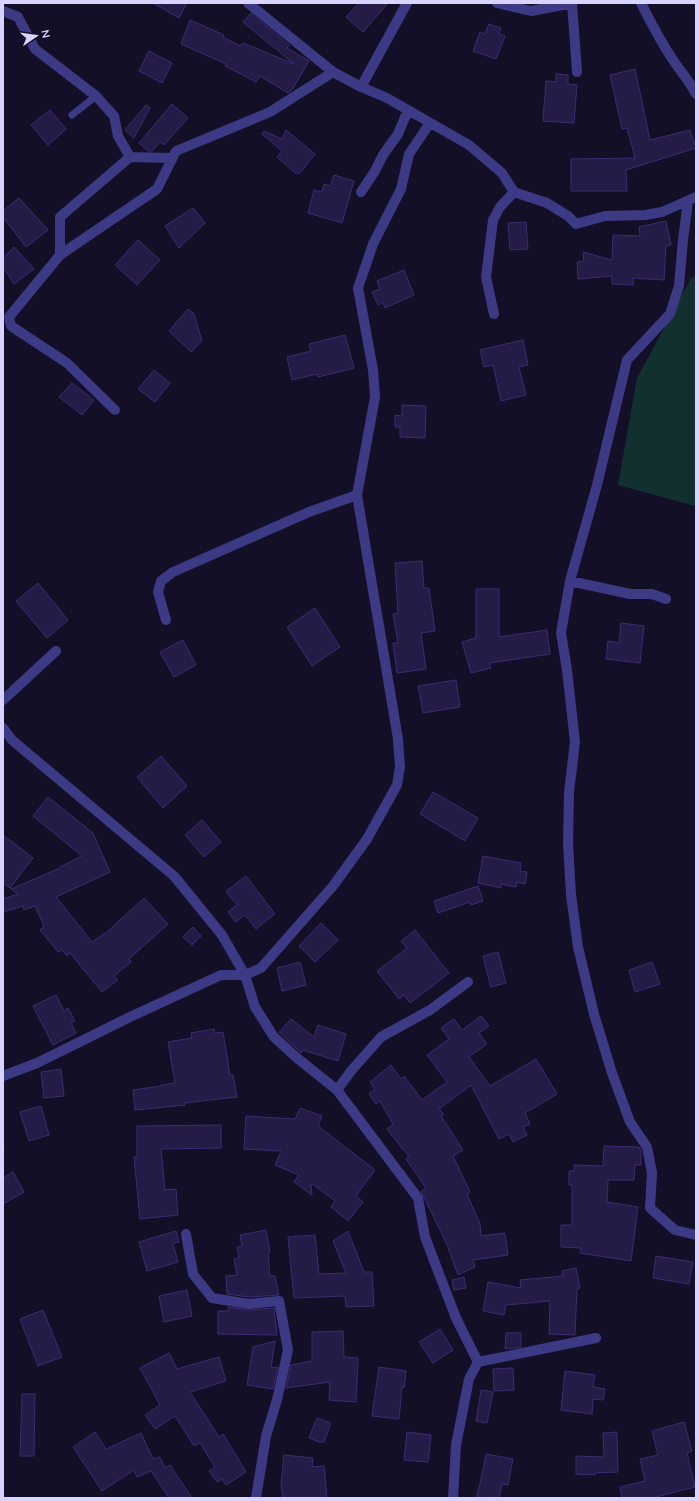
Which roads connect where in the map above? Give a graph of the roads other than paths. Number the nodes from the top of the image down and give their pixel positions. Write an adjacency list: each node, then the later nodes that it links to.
1 (248, 3): 8 (street)
2 (263, 3): 8 (street)
3 (407, 3): 11 (street)
4 (496, 3): 5 (street)
5 (572, 3): 10 (street)
6 (641, 3): 12 (street)
7 (3, 10): 13 (street)
8 (269, 20): 9 (street)
9 (333, 72): 11 (street); 18 (street)
10 (577, 72)
11 (362, 88): 14 (street)
12 (696, 94)
13 (96, 96): 15 (lane); 17 (street)
14 (408, 110): 16 (street); 19 (street)
15 (72, 116)
16 (430, 123): 20 (street); 25 (street)
17 (130, 157): 18 (street); 22 (street)
18 (172, 158): 22 (street)
19 (361, 192)
20 (514, 192): 21 (street); 23 (street)
21 (692, 199): 26 (street)
22 (60, 255): 24 (street)
23 (494, 314)
24 (115, 410)
25 (357, 495): 28 (street); 32 (street)
26 (570, 581): 27 (street); 37 (street)
27 (666, 599)
28 (166, 620)
29 (56, 651): 30 (street)
30 (3, 700)
31 (3, 728): 32 (street)
32 (245, 975): 34 (street); 35 (street)
33 (468, 982): 35 (street)
34 (3, 1076)
35 (337, 1090): 39 (street)
36 (186, 1234): 40 (street)
37 (696, 1235)
38 (596, 1338): 39 (street)
39 (478, 1362): 41 (street)
40 (256, 1498)
41 (453, 1498)

